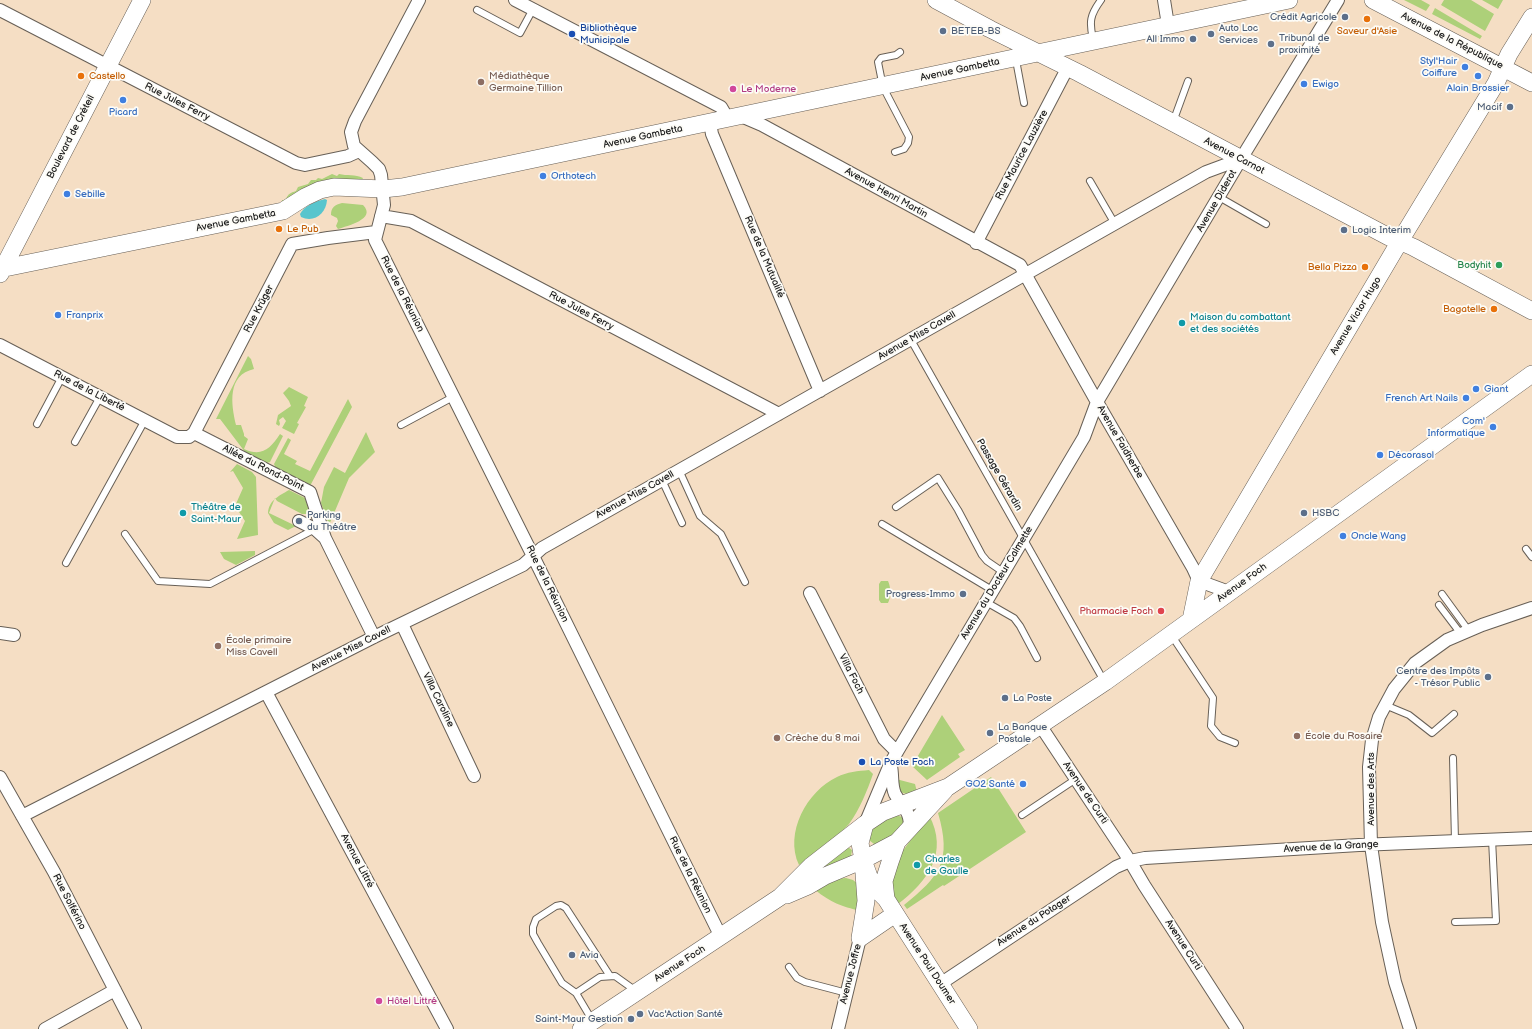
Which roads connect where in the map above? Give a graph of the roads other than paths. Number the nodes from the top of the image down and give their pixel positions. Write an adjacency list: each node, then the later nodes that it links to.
1 (142, 0): 19 (street, Boulevard de Créteil)
2 (419, 0): 29 (street)
3 (515, 0): 10 (street, Avenue Henri Martin)
4 (936, 0): 17 (street, Avenue Carnot)
5 (1101, 0): 15 (lane)
6 (1164, 0): 14 (street)
7 (1289, 0): 14 (street, Avenue Gambetta)
8 (1338, 0): 31 (street, Avenue Diderot)
9 (1373, 0): 21 (street, Avenue de la République)
10 (533, 9): 12 (lane); 26 (street, Avenue Henri Martin)
11 (0, 10): 19 (street, Rue Jules Ferry)
12 (477, 10)
13 (1532, 17): 21 (street, Avenue Victor Hugo)
14 (1168, 25): 15 (street, Avenue Gambetta)
15 (1093, 42): 17 (street, Avenue Gambetta)
16 (900, 52): 24 (lane)
17 (1039, 54): 18 (street, Avenue Gambetta); 20 (street, Avenue Carnot)
18 (1016, 58): 24 (street, Avenue Gambetta); 25 (lane)
19 (108, 67): 29 (street, Rue Jules Ferry); 41 (street, Boulevard de Créteil)
20 (1068, 67): 28 (street, Avenue Carnot); 40 (street, Rue Maurice Lauzière)
21 (1503, 68): 23 (street, Avenue de la République); 39 (street, Avenue Victor Hugo)
22 (1188, 81): 28 (lane)
23 (1532, 83)
24 (883, 86): 26 (street, Avenue Gambetta); 30 (lane)
25 (1024, 103)
26 (735, 118): 27 (street, Avenue Gambetta); 40 (street, Avenue Henri Martin)
27 (710, 123): 33 (street, Avenue Gambetta); 48 (street, Rue de la Mutualité)
28 (1172, 123): 31 (street, Avenue Carnot)
29 (359, 151): 33 (street)
30 (895, 152)
31 (1241, 159): 34 (street, Avenue Diderot); 36 (street, Avenue Miss Cavell); 39 (street, Avenue Carnot)
32 (1090, 181): 36 (lane)
33 (383, 189): 35 (street); 41 (street, Avenue Gambetta)
34 (1219, 197): 37 (lane); 51 (street, Avenue Diderot)
35 (381, 216): 38 (street); 52 (street, Rue Jules Ferry)
36 (1115, 224): 42 (street, Avenue Miss Cavell)
37 (1266, 224)
38 (376, 232): 50 (street, Rue de la Réunion); 56 (street, Rue Krüger)
39 (1400, 241): 43 (street, Avenue Carnot); 73 (street, Avenue Victor Hugo)
40 (976, 242): 42 (street, Avenue Henri Martin)
41 (1, 270)
42 (1026, 275): 44 (street, Avenue Miss Cavell); 51 (street, Avenue Faidherbe)
43 (1532, 311)
44 (911, 340): 48 (street, Avenue Miss Cavell); 67 (lane, Passage Gérardin)
45 (0, 345): 47 (street, Rue de la Liberté)
46 (1532, 374): 76 (street, Avenue Foch)
47 (62, 377): 49 (street, Rue de la Liberté); 54 (lane)
48 (820, 391): 52 (street, Avenue Miss Cavell)
49 (100, 397): 53 (street, Rue de la Liberté); 57 (lane)
50 (453, 397): 55 (lane); 69 (street, Rue de la Réunion)
51 (1097, 402): 67 (street, Avenue du Docteur Calmette); 73 (street, Avenue Faidherbe)
52 (779, 414): 58 (street, Avenue Miss Cavell)
53 (145, 420): 56 (street, Rue de la Liberté); 71 (lane)
54 (37, 424)
55 (401, 425)
56 (194, 433): 66 (street, Allée du Rond-Point)
57 (75, 442)
58 (679, 470): 59 (street, Avenue Miss Cavell); 74 (lane)
59 (662, 480): 62 (lane); 69 (street, Avenue Miss Cavell)
60 (896, 507): 72 (lane)
61 (299, 521): 64 (street, Allée du Rond-Point)
62 (682, 523)
63 (882, 524): 75 (lane)
64 (315, 529): 65 (lane); 66 (street, Allée du Rond-Point)
65 (124, 534)
66 (325, 538): 88 (street, Allée du Rond-Point)
67 (1024, 538): 72 (street, Avenue du Docteur Calmette); 90 (lane, Passage Gérardin)
68 (1526, 549): 70 (lane)
69 (533, 556): 83 (street, Avenue Miss Cavell); 118 (street, Rue de la Réunion)
70 (1532, 557)
71 (66, 563)
72 (1003, 572): 75 (street, Avenue du Docteur Calmette)
73 (1199, 581): 76 (street); 82 (street, Avenue Victor Hugo)
74 (745, 582)
75 (992, 590): 79 (street, Avenue du Docteur Calmette)
76 (1229, 592): 82 (street, Avenue Foch)
77 (810, 593): 96 (street, Villa Foch)
78 (1442, 594): 84 (lane)
79 (986, 602): 89 (lane); 96 (street, Avenue du Docteur Calmette)
80 (1439, 605): 84 (lane)
81 (1532, 608): 84 (street, Avenue des Arts)
82 (1191, 620): 87 (street, Avenue Foch)
83 (402, 624): 88 (street, Avenue Miss Cavell); 98 (street, Villa Caroline)
84 (1465, 633): 92 (street, Avenue des Arts)
85 (0, 634): 86 (street)
86 (14, 635)
87 (1171, 635): 90 (street, Avenue Foch); 95 (lane)
88 (374, 637): 91 (street, Avenue Miss Cavell)
89 (1037, 658)
90 (1105, 682): 94 (street, Avenue Foch)
91 (266, 692): 104 (street, Avenue Miss Cavell); 130 (street, Avenue Littré)
92 (1385, 705): 93 (lane); 111 (street, Avenue des Arts)
93 (1454, 714)
94 (1040, 725): 99 (street, Avenue de Curti); 101 (street, Avenue Foch)
95 (1235, 743)
96 (894, 757): 102 (street); 105 (street, Avenue du Docteur Calmette)
97 (1453, 758): 109 (lane)
98 (474, 776)
99 (1076, 779): 103 (lane); 113 (street, Avenue de Curti)
100 (1, 780): 104 (street, Rue Solférino)
101 (948, 787): 102 (street, Avenue Foch); 106 (street, Avenue Foch)
102 (902, 805): 105 (street, Avenue Foch); 106 (street)
103 (1022, 815)
104 (22, 816): 123 (street, Rue Solférino)
105 (865, 824): 112 (street); 114 (street, Avenue Foch)
106 (910, 828): 110 (street, Avenue Foch)
107 (1532, 838): 108 (street, Avenue de la Grange)
108 (1492, 839): 109 (street, Avenue de la Grange); 117 (lane)
109 (1455, 841): 111 (street, Avenue de la Grange)
110 (898, 842): 112 (street, Avenue Foch); 115 (street)
111 (1371, 845): 113 (street, Avenue de la Grange); 134 (street, Avenue des Arts)
112 (863, 860): 114 (street, Avenue Foch); 115 (street); 119 (street)
113 (1130, 861): 122 (street, Avenue du Potager); 133 (street, Avenue Curti)
114 (780, 897): 118 (street, Avenue Foch)
115 (886, 899): 116 (street, Avenue Paul Doumer)
116 (895, 914): 119 (street, Avenue Joffre); 122 (street, Avenue Paul Doumer)
117 (1455, 922)
118 (721, 937): 124 (street, Avenue Foch)
119 (860, 938): 125 (street, Avenue Joffre)
120 (789, 966): 125 (lane)
121 (610, 976): 124 (lane); 126 (lane); 126 (lane)
122 (940, 984): 132 (street, Avenue Paul Doumer)
123 (115, 990): 128 (street); 129 (street, Rue Solférino)
124 (638, 992): 127 (street, Avenue Foch)
125 (847, 992): 131 (street, Avenue Joffre)
126 (576, 993): 127 (lane)
127 (587, 1025)
128 (45, 1029)
129 (135, 1029)
130 (447, 1029)
131 (838, 1029)
132 (969, 1029)
133 (1237, 1029)
134 (1410, 1029)

